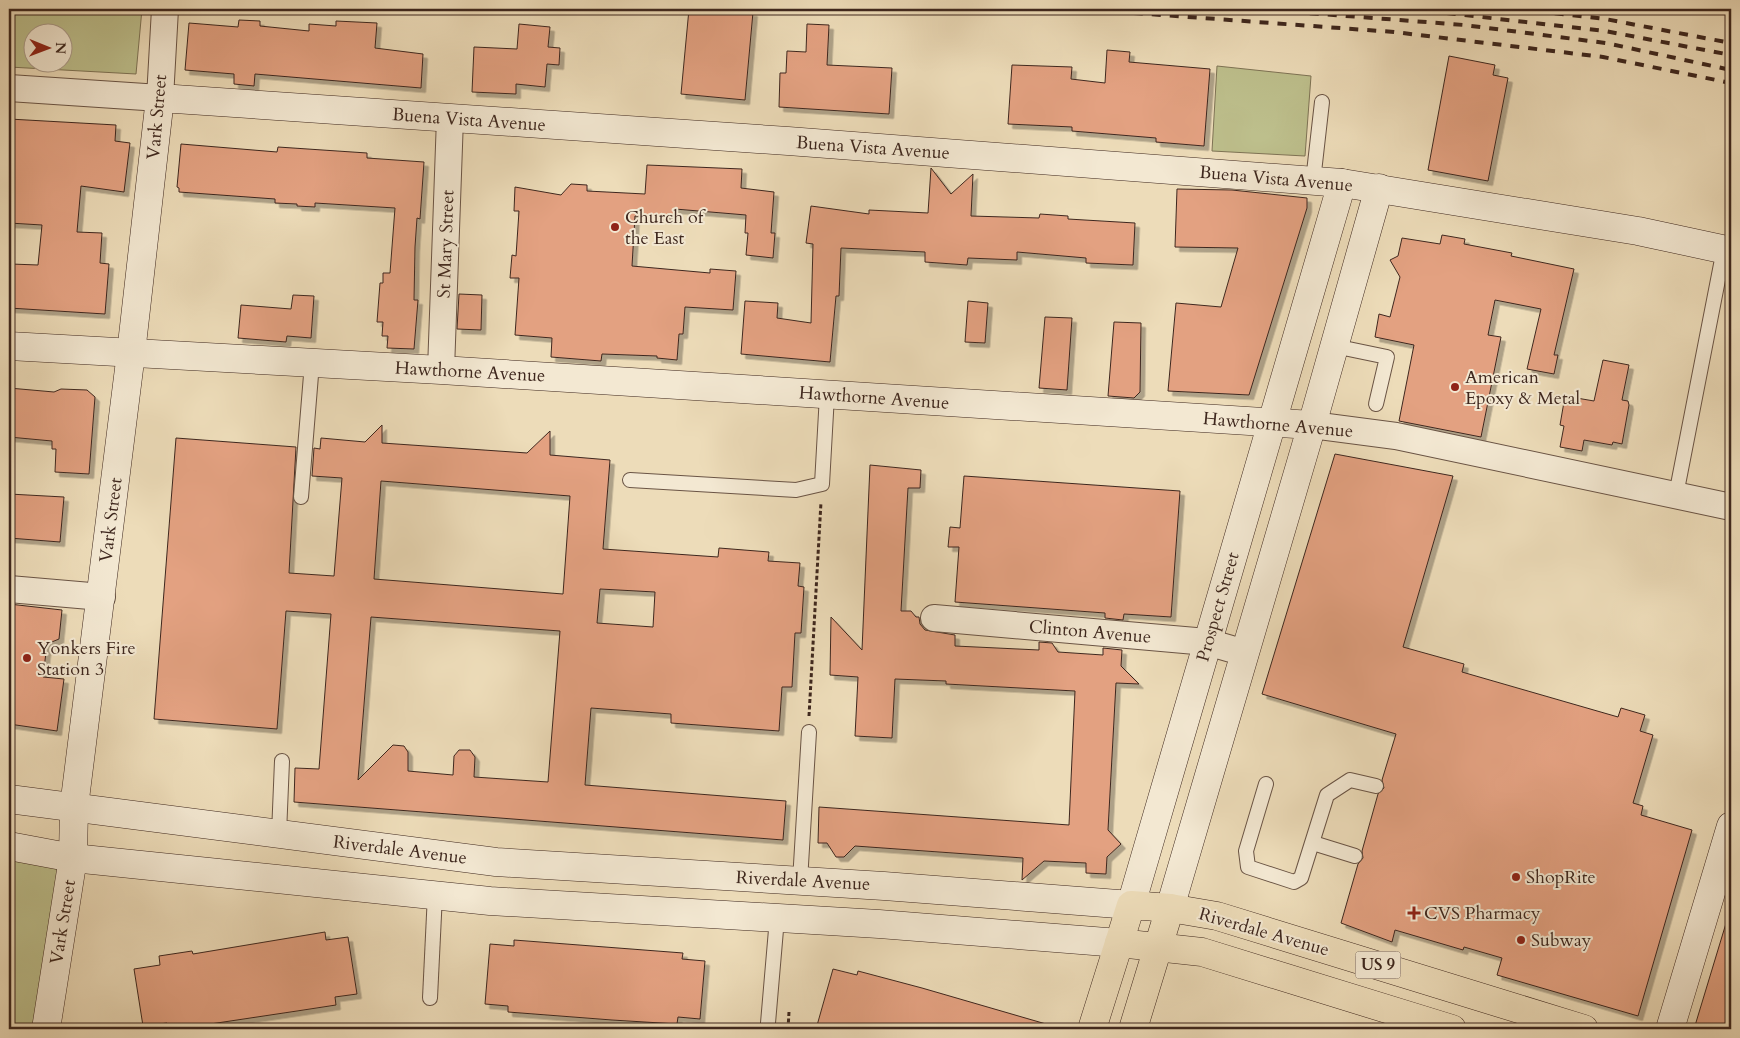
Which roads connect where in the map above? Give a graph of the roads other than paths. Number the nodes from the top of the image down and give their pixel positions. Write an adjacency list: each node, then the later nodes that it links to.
1 (165, 9): 3 (street, Vark Street)
2 (9, 88): 3 (street, Buena Vista Avenue)
3 (160, 98): 5 (street, Buena Vista Avenue); 12 (street, Vark Street)
4 (1322, 102): 6 (lane)
5 (450, 118): 6 (street, Buena Vista Avenue); 14 (street, St Mary Street)
6 (1313, 181): 7 (street, Buena Vista Avenue)
7 (1342, 183): 8 (street, Buena Vista Avenue); 17 (street, Prospect Street)
8 (1379, 188): 9 (street, Buena Vista Avenue); 11 (street)
9 (1728, 250): 20 (lane)
10 (9, 346): 12 (street, Hawthorne Avenue)
11 (1334, 346): 16 (lane); 18 (street)
12 (132, 353): 13 (street, Hawthorne Avenue); 24 (street, Vark Street)
13 (312, 363): 14 (street, Hawthorne Avenue); 21 (lane)
14 (441, 370): 15 (street, Hawthorne Avenue)
15 (827, 395): 17 (street, Hawthorne Avenue); 19 (lane)
16 (1376, 404)
17 (1272, 423): 18 (street, Hawthorne Avenue); 26 (street, Prospect Street)
18 (1312, 425): 20 (street, Hawthorne Avenue); 27 (street)
19 (630, 480)
20 (1676, 495): 22 (street, Hawthorne Avenue)
21 (301, 497)
22 (1731, 507)
23 (9, 589): 24 (street)
24 (102, 597): 33 (street, Vark Street)
25 (934, 618): 26 (street, Clinton Avenue)
26 (1207, 642): 27 (street, Clinton Avenue); 42 (street, Prospect Street)
27 (1244, 653): 43 (street)
28 (808, 732): 40 (lane)
29 (282, 761): 35 (lane)
30 (1266, 784): 36 (lane)
31 (1376, 786): 36 (lane)
32 (9, 799): 33 (street, Riverdale Avenue)
33 (74, 807): 35 (street, Riverdale Avenue); 39 (street, Vark Street)
34 (1731, 826): 54 (street)
35 (279, 834): 40 (street, Riverdale Avenue)
36 (1313, 843): 38 (lane)
37 (9, 846): 39 (street, Riverdale Avenue)
38 (1355, 856)
39 (73, 858): 41 (street, Riverdale Avenue); 49 (street, Vark Street)
40 (800, 881): 42 (street, Riverdale Avenue)
41 (435, 894): 44 (street, Riverdale Avenue); 47 (lane)
42 (1131, 905): 43 (main road, Riverdale Avenue / US 9); 45 (main road, Prospect Street)
43 (1170, 908): 46 (main road); 53 (main road, Riverdale Avenue / US 9)
44 (777, 918): 45 (street, Riverdale Avenue); 48 (lane)
45 (1119, 943): 46 (main road, Riverdale Avenue); 50 (main road, Prospect Street)
46 (1158, 946): 51 (main road); 52 (main road, Riverdale Avenue)
47 (430, 998)
48 (768, 1023)
49 (46, 1029)
50 (1092, 1029)
51 (1133, 1029)
52 (1452, 1029)
53 (1584, 1029)
54 (1670, 1029)

